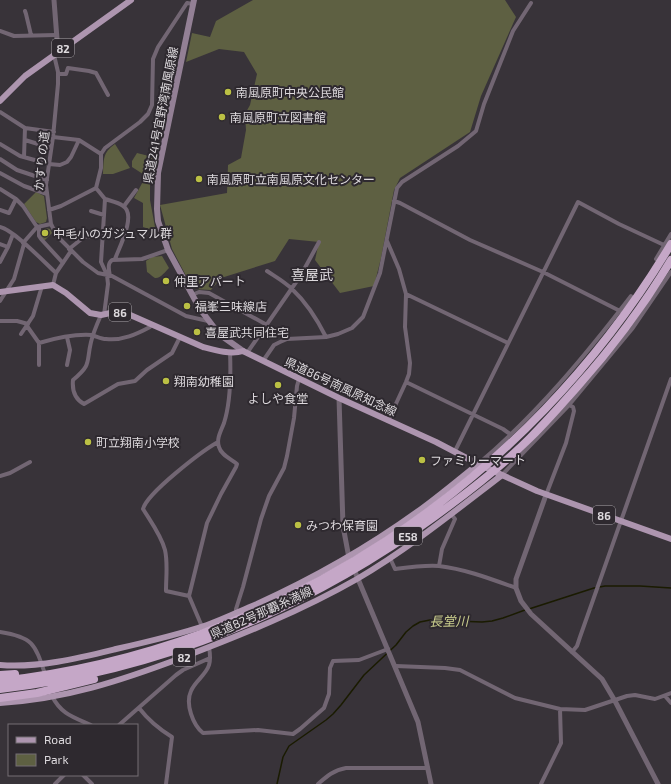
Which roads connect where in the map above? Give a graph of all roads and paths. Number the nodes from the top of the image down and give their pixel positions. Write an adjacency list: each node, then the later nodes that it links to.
1 (54, 0): 7 (street)
2 (131, 0): 9 (main road, 82)
3 (193, 2): 21 (street); 52 (main road, 県道241号宜野湾南風原線)
4 (531, 3): 33 (street)
5 (25, 11): 8 (street)
6 (0, 32): 8 (street)
7 (56, 35): 8 (street); 9 (street)
8 (31, 36)
9 (56, 53): 10 (street, かすりの道); 12 (main road, 82)
10 (58, 74): 11 (street); 15 (street, かすりの道)
11 (108, 95)
12 (0, 101)
13 (0, 112): 14 (street)
14 (25, 128): 15 (street); 17 (street)
15 (54, 132): 16 (street, かすりの道)
16 (53, 137): 18 (street); 20 (street, かすりの道)
17 (25, 140): 20 (street); 22 (street)
18 (79, 140): 21 (street); 24 (street)
19 (0, 144): 22 (street)
20 (52, 148): 24 (street, かすりの道)
21 (101, 154): 27 (street)
22 (24, 157): 24 (street)
23 (0, 159): 26 (street)
24 (49, 164): 26 (street, かすりの道)
25 (0, 173): 30 (street)
26 (46, 180): 30 (street, かすりの道)
27 (96, 188): 32 (street); 36 (street)
28 (0, 189): 31 (street, かすりの道)
29 (136, 190): 34 (street)
30 (46, 194): 36 (street, かすりの道)
31 (16, 199): 35 (street); 41 (street, かすりの道)
32 (105, 199): 34 (street); 38 (street)
33 (394, 201): 45 (street); 58 (street)
34 (124, 206): 53 (street)
35 (0, 210)
36 (49, 210): 39 (street, かすりの道)
37 (91, 211): 38 (street)
38 (104, 215): 61 (street)
39 (51, 224): 41 (street); 51 (street)
40 (0, 227): 42 (street)
41 (38, 227): 47 (street); 56 (street, かすりの道)
42 (13, 234): 47 (street); 50 (street)
43 (671, 234): 49 (street)
44 (95, 236): 51 (street)
45 (387, 241): 67 (street); 81 (street)
46 (319, 242): 64 (street)
47 (23, 243): 60 (street); 65 (street)
48 (0, 244): 50 (street)
49 (668, 245): 58 (street); 70 (street); 120 (highway, E58, bridge)
50 (8, 247): 55 (street)
51 (70, 250): 56 (street); 61 (street)
52 (168, 250): 53 (street); 68 (main road, 県道241号宜野湾南風原線)
53 (115, 259): 61 (street)
54 (671, 260): 120 (highway, E58, bridge)
55 (0, 262)
56 (63, 263): 60 (street)
57 (267, 271): 64 (street)
58 (543, 272): 70 (street); 83 (street)
59 (671, 272): 93 (street)
60 (56, 273): 62 (street)
61 (108, 275): 71 (street); 73 (street)
62 (53, 285): 63 (main road); 71 (main road, 86)
63 (42, 286): 65 (main road); 75 (street)
64 (292, 288): 76 (street); 81 (street)
65 (7, 290): 66 (main road); 69 (street)
66 (0, 292)
67 (406, 294): 83 (street); 91 (street)
68 (192, 295): 73 (main road, 県道241号宜野湾南風原線); 76 (street)
69 (0, 301)
70 (620, 311): 96 (street)
71 (102, 315): 74 (main road, 86); 78 (street)
72 (0, 321): 75 (street)
73 (208, 321): 85 (main road, 県道241号宜野湾南風原線)
74 (152, 324): 78 (street); 80 (main road, 86)
75 (27, 325): 77 (street); 82 (street)
76 (268, 325): 85 (street)
77 (22, 334)
78 (93, 335): 79 (street); 80 (street)
79 (67, 337): 82 (street); 88 (street)
80 (180, 337): 84 (main road, 86)
81 (326, 337): 86 (street)
82 (39, 343): 87 (street)
83 (508, 343): 94 (street)
84 (230, 352): 85 (main road, 86); 97 (street)
85 (245, 352): 86 (main road, 県道86号南風原知念線 / 86)
86 (263, 361): 89 (main road, 県道86号南風原知念線 / 86)
87 (39, 364)
88 (67, 365)
89 (299, 378): 92 (main road, 県道86号南風原知念線 / 86); 113 (street)
90 (671, 379): 105 (street)
91 (406, 382): 94 (street); 95 (street)
92 (338, 398): 95 (main road, 県道86号南風原知念線 / 86); 107 (street)
93 (569, 406): 101 (street); 103 (street)
94 (473, 415): 96 (street); 98 (street)
95 (388, 421): 98 (main road, 県道86号南風原知念線 / 86)
96 (510, 434): 100 (street)
97 (218, 442): 112 (street); 112 (street)
98 (455, 451): 100 (main road, 県道86号南風原知念線 / 86)
99 (30, 462): 102 (street)
100 (478, 464): 101 (main road, 県道86号南風原知念線 / 86); 107 (main road, 県道82号那覇糸満線 / 82)
101 (502, 475): 103 (main road, 県道86号南風原知念線 / 86); 104 (main road, 県道82号那覇糸満線 / 82)
102 (0, 476)
103 (546, 495): 105 (main road, 県道86号南風原知念線 / 86); 111 (street)
104 (451, 514): 108 (main road, 県道82号那覇糸満線 / 82); 109 (street)
105 (621, 521): 106 (main road, 県道86号南風原知念線 / 86); 118 (street)
106 (671, 539)
107 (348, 556): 110 (street); 113 (main road, 県道82号那覇糸満線 / 82)
108 (390, 558): 109 (street); 110 (main road, 県道82号那覇糸満線 / 82)
109 (439, 566): 111 (street)
110 (357, 578): 116 (main road, 県道82号那覇糸満線 / 82); 117 (street)
111 (516, 588): 118 (street)
112 (188, 596): 114 (street)
113 (236, 613): 114 (main road, 県道82号那覇糸満線 / 82)
114 (202, 626): 116 (street); 121 (main road, 県道82号那覇糸満線 / 82)
115 (0, 632): 121 (street)
116 (210, 647): 119 (street); 129 (main road, 県道82号那覇糸満線 / 82)
117 (388, 648): 119 (street); 123 (street)
118 (572, 652): 131 (street)
119 (210, 658): 134 (street)
120 (137, 659): 124 (highway, bridge); 125 (highway, E58, bridge); 126 (highway, E58, bridge); 130 (highway, bridge)
121 (41, 664): 122 (main road, 県道82号那覇糸満線 / 82); 129 (street)
122 (0, 666)
123 (396, 666): 135 (street); 138 (street)
124 (0, 675)
125 (0, 681)
126 (0, 689)
127 (671, 693): 128 (street)
128 (665, 696): 131 (street); 132 (street)
129 (52, 697): 133 (main road, 県道82号那覇糸満線 / 82); 136 (street)
130 (0, 698)
131 (616, 701): 135 (street); 147 (street)
132 (671, 702)
133 (0, 703)
134 (139, 708): 137 (street); 143 (street)
135 (560, 709): 146 (street)
136 (89, 724)
137 (120, 724)
138 (428, 768): 144 (street); 145 (street)
139 (63, 776): 141 (street)
140 (84, 776): 142 (street)
141 (55, 784)
142 (92, 784)
143 (166, 784)
144 (318, 784)
145 (430, 784)
146 (541, 784)
147 (658, 784)

